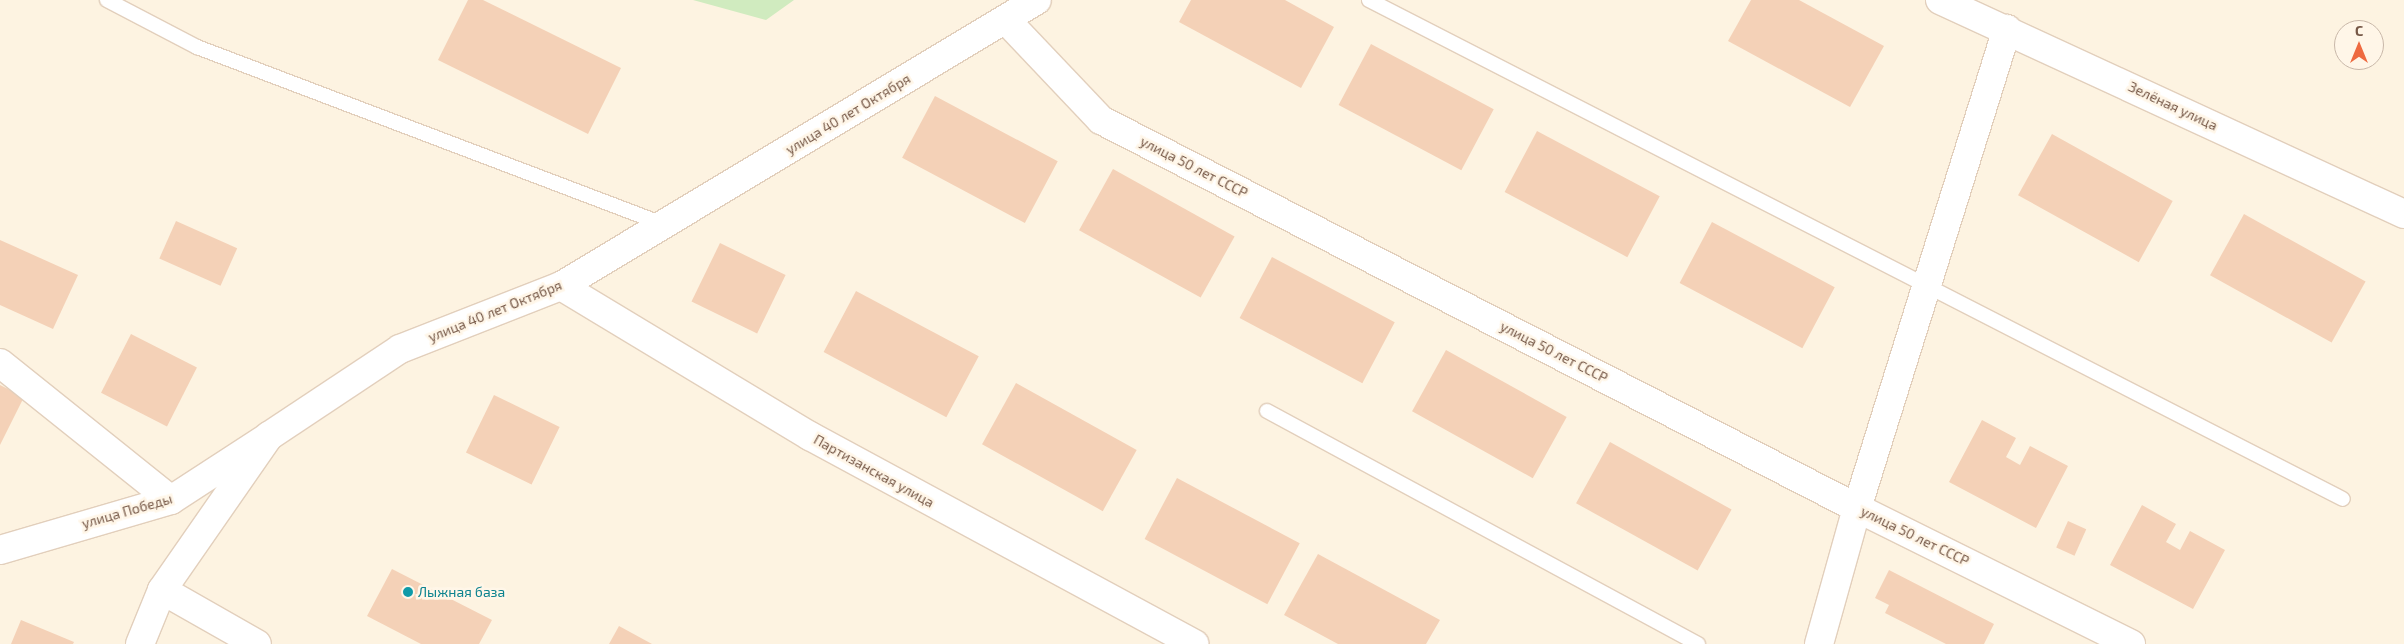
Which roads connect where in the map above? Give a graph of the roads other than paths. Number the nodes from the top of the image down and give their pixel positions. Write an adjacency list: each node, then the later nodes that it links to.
1 (107, 0): 8 (lane)
2 (1037, 0): 5 (street, улица 40 лет Октября)
3 (1369, 0): 9 (lane)
4 (1940, 0): 6 (street, Зелёная улица)
5 (1006, 20): 8 (street, улица 40 лет Октября); 16 (street, улица 50 лет СССР)
6 (2007, 29): 7 (street, Зелёная улица); 9 (street)
7 (2404, 214)
8 (665, 224): 10 (street, улица 40 лет Октября)
9 (1928, 284): 14 (lane); 16 (street)
10 (562, 286): 13 (street, улица 40 лет Октября); 21 (street, Партизанская улица)
11 (0, 363): 15 (street)
12 (1267, 410): 22 (lane)
13 (270, 436): 15 (street, улица Победы); 18 (street, улица 40 лет Октября)
14 (2343, 499)
15 (171, 500): 17 (street, улица Победы)
16 (1857, 508): 23 (street); 24 (street, улица 50 лет СССР)
17 (0, 550)
18 (162, 590): 19 (street, улица 40 лет Октября); 20 (street)
19 (140, 644)
20 (257, 644)
21 (1194, 644)
22 (1698, 644)
23 (1819, 644)
24 (2131, 644)

